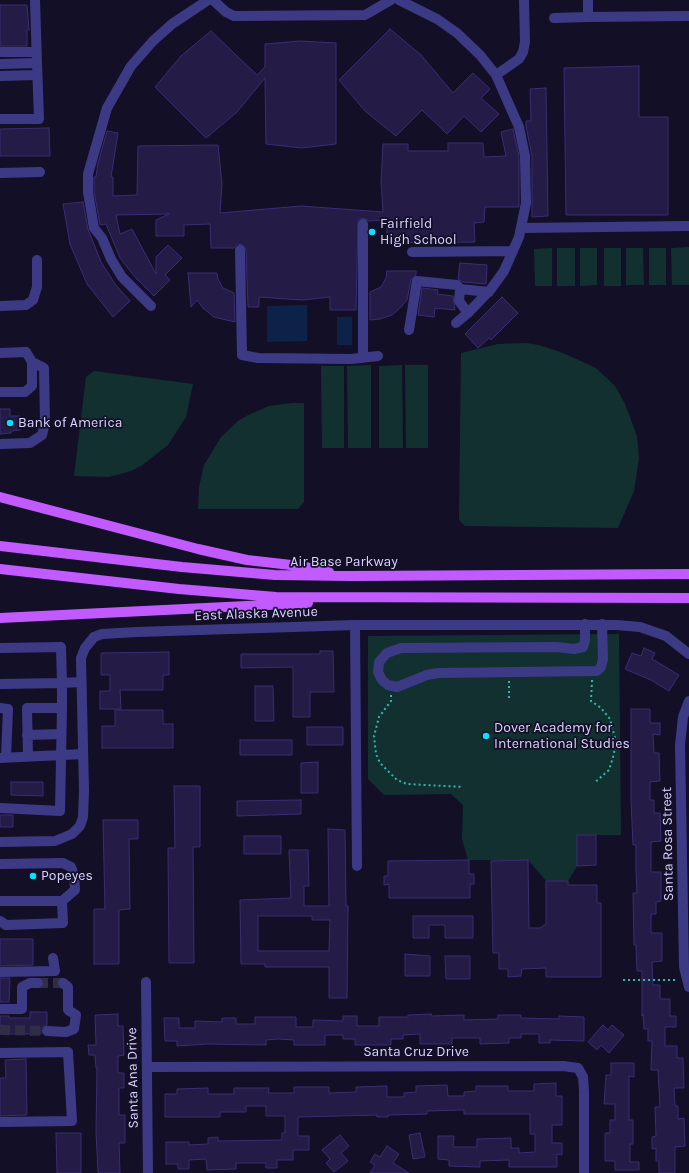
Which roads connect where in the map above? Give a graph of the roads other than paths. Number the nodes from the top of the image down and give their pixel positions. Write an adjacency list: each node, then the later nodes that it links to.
1 (35, 0): 12 (street)
2 (208, 0): 31 (street)
3 (213, 0): 4 (street)
4 (391, 0)
5 (399, 0): 16 (street)
6 (524, 0): 16 (street)
7 (588, 0): 10 (street)
8 (689, 16): 10 (street)
9 (554, 18): 10 (street)
10 (588, 18)
11 (0, 52): 12 (street)
12 (36, 52): 13 (street)
13 (37, 63): 14 (street); 15 (street)
14 (0, 64)
15 (37, 75): 17 (street); 18 (street)
16 (496, 75): 23 (street)
17 (0, 76)
18 (0, 119)
19 (40, 172): 20 (street)
20 (0, 173)
21 (363, 224): 37 (street)
22 (689, 226): 23 (street)
23 (522, 228): 25 (street)
24 (240, 250): 37 (street)
25 (513, 251): 26 (street); 29 (street)
26 (412, 252)
27 (37, 260): 30 (street)
28 (460, 289): 29 (street); 32 (street); 34 (street)
29 (489, 292): 32 (street)
30 (0, 306)
31 (151, 306)
32 (468, 313): 33 (street)
33 (456, 323)
34 (409, 330)
35 (0, 352): 38 (street)
36 (378, 356): 37 (street)
37 (363, 358)
38 (32, 362): 39 (street); 40 (street)
39 (0, 392)
40 (0, 444)
41 (0, 497): 45 (main road)
42 (0, 546): 45 (main road, Air Base Parkway)
43 (0, 568): 46 (main road)
44 (689, 574): 45 (main road, Air Base Parkway)
45 (352, 576)
46 (351, 598): 47 (main road); 48 (main road)
47 (689, 598)
48 (0, 618)
49 (585, 624): 50 (street, East Alaska Avenue); 51 (street, East Alaska Avenue); 52 (street)
50 (602, 624): 54 (street); 55 (street, East Alaska Avenue)
51 (355, 625): 56 (street, East Alaska Avenue); 72 (street)
52 (583, 647): 54 (street); 54 (street)
53 (0, 648): 57 (street)
54 (603, 653)
55 (689, 654)
56 (81, 682): 57 (street); 64 (street, East Alaska Avenue)
57 (62, 683): 58 (street); 61 (street)
58 (0, 684)
59 (689, 701): 69 (street, Santa Rosa Street)
60 (0, 708): 67 (street)
61 (62, 708): 62 (street); 63 (street)
62 (61, 734): 63 (street); 65 (street)
63 (27, 735): 66 (street)
64 (83, 754): 65 (street); 70 (street, East Alaska Avenue)
65 (61, 755): 66 (street); 68 (street)
66 (28, 756): 67 (street)
67 (3, 757)
68 (0, 808)
69 (685, 808): 81 (street, Santa Rosa Street)
70 (0, 842)
71 (0, 864): 74 (street)
72 (357, 866)
73 (0, 901): 74 (street)
74 (62, 901): 75 (street)
75 (0, 921)
76 (53, 958): 77 (street)
77 (0, 972)
78 (146, 982): 85 (street, Santa Ana Drive)
79 (38, 983): 82 (street)
80 (63, 983): 83 (street)
81 (689, 986)
82 (0, 1009)
83 (47, 1031)
84 (0, 1053): 86 (street)
85 (147, 1067): 87 (street, Santa Ana Drive); 88 (street, Santa Cruz Drive)
86 (0, 1122)
87 (148, 1173)
88 (584, 1173)

